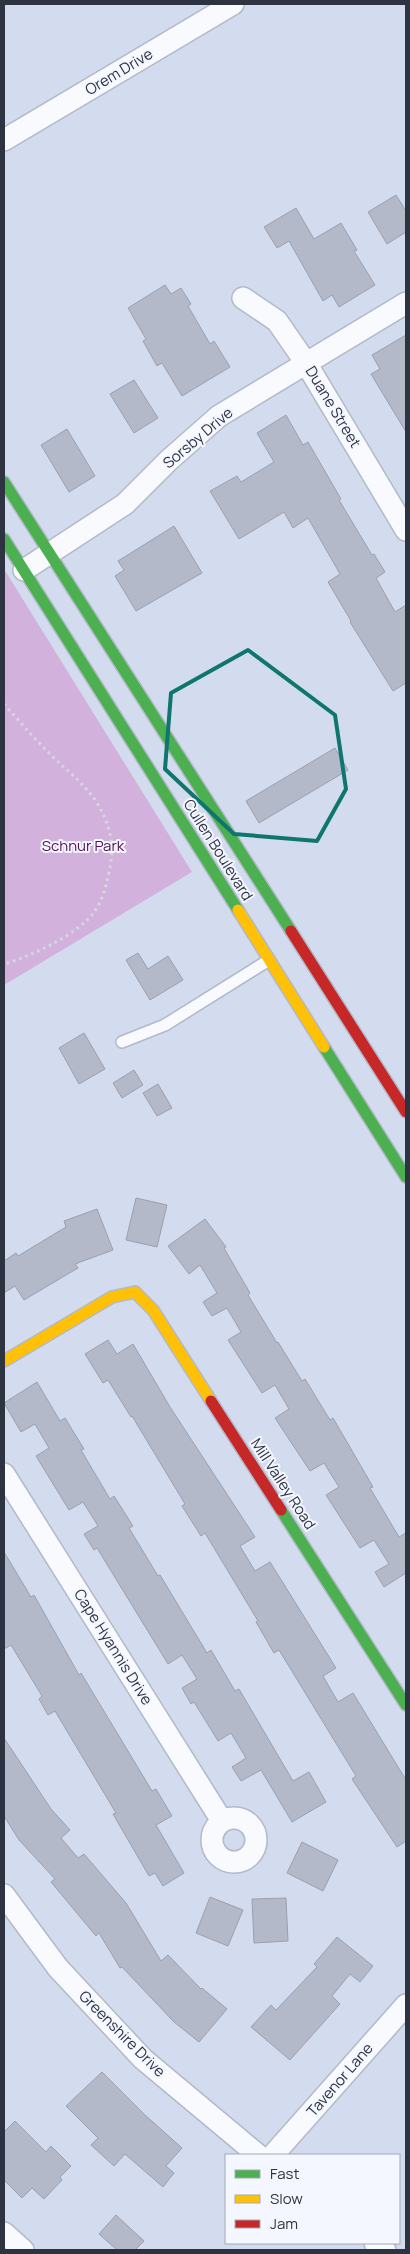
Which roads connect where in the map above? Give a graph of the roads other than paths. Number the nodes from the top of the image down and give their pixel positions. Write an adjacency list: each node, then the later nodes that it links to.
1 (233, 4): 2 (street, Orem Drive)
2 (4, 140)
3 (243, 298): 5 (street, Duane Street)
4 (406, 302): 5 (street, Sorsby Drive)
5 (306, 362): 7 (street, Duane Street); 9 (street, Sorsby Drive)
6 (4, 482): 8 (main road, Cullen Boulevard)
7 (406, 530)
8 (15, 538): 9 (main road, Cullen Boulevard); 10 (main road, Cullen Boulevard)
9 (48, 554): 10 (street, Sorsby Drive); 11 (main road, Cullen Boulevard)
10 (24, 570): 12 (main road, Cullen Boulevard)
11 (217, 832): 12 (main road); 15 (main road, Cullen Boulevard)
12 (197, 845): 13 (main road, Cullen Boulevard)
13 (269, 960): 14 (lane); 16 (main road, Cullen Boulevard)
14 (122, 1042)
15 (406, 1112)
16 (406, 1178)
17 (4, 1361): 19 (main road, Mill Valley Road)
18 (4, 1474): 20 (street, Cape Hyannis Drive)
19 (406, 1705)
20 (222, 1821)
21 (4, 1894): 23 (street, Greenshire Drive)
22 (406, 2005): 24 (street, Tavenor Lane)
23 (257, 2154)
24 (275, 2154)
25 (4, 2233): 26 (street)
26 (23, 2250)

